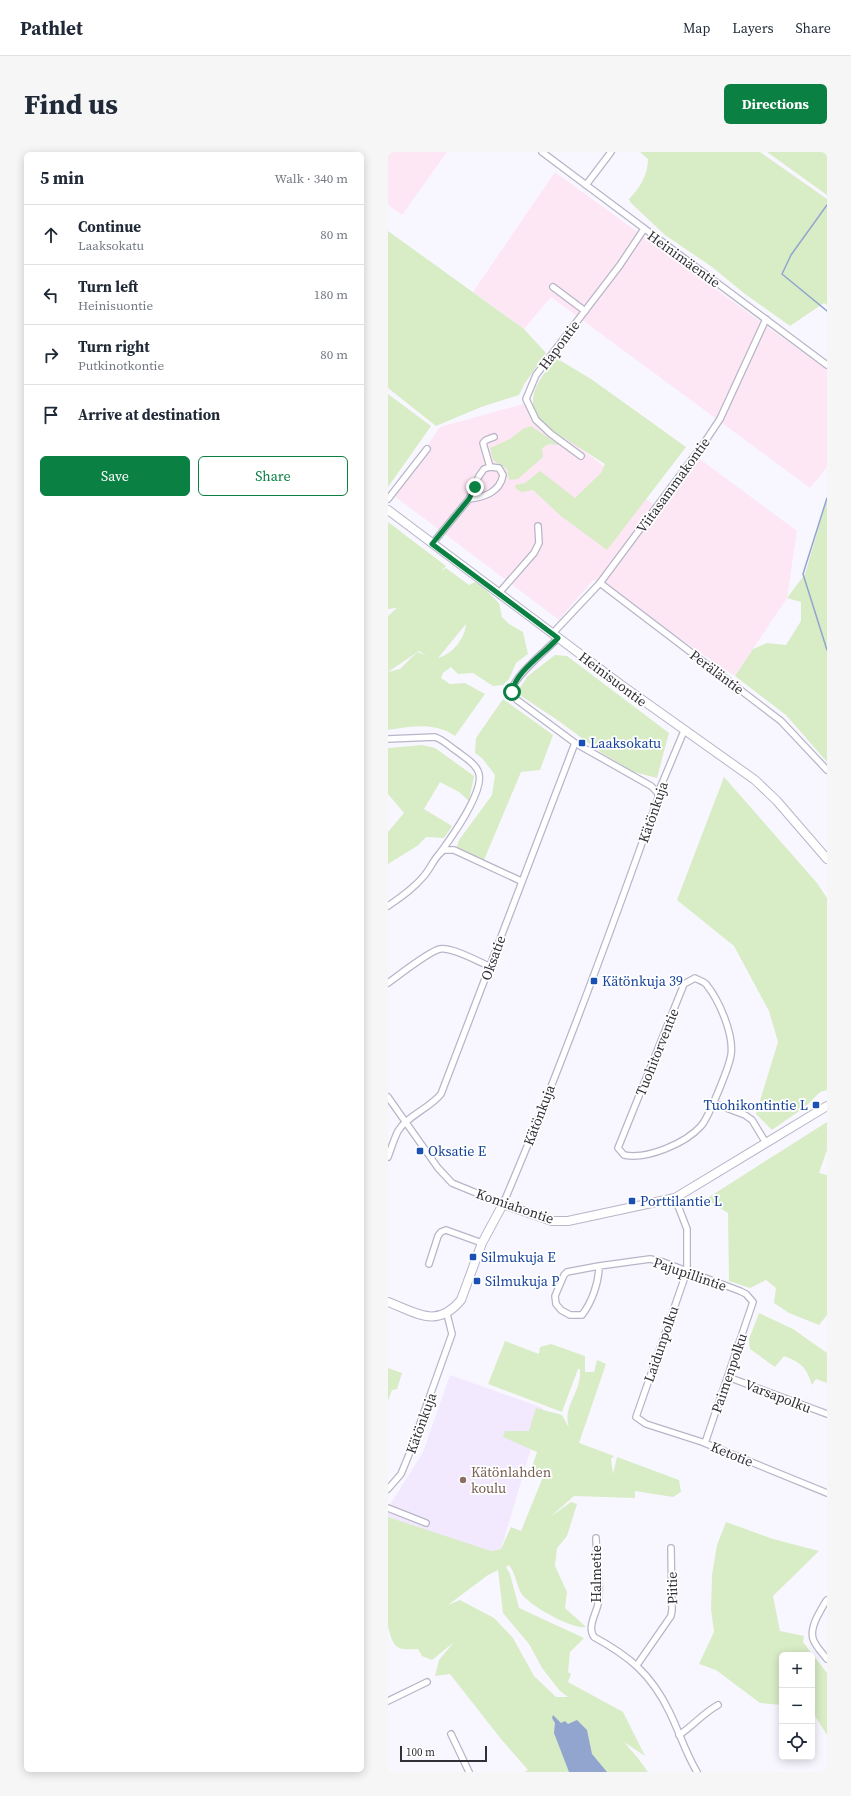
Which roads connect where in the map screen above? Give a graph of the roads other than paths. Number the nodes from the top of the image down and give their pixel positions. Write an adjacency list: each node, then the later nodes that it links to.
1 (542, 152): 3 (street, Heinimäentie)
2 (611, 152): 3 (street)
3 (586, 185): 4 (street, Heinimäentie)
4 (644, 229): 6 (street, Hapontie); 7 (street, Heinimäentie)
5 (553, 287): 6 (street)
6 (585, 311): 11 (street, Hapontie)
7 (766, 319): 8 (street, Heinimäentie); 18 (street, Viitasammakontie)
8 (827, 365)
9 (494, 437): 12 (street)
10 (427, 449): 13 (street)
11 (581, 456)
12 (490, 467): 14 (street); 14 (street)
13 (388, 499)
14 (469, 499): 17 (street)
15 (388, 510): 17 (street, Heinisuontie)
16 (538, 526): 19 (street)
17 (432, 544): 19 (street, Heinisuontie)
18 (600, 583): 20 (street, Viitasammakontie); 24 (street, Peräläntie)
19 (499, 593): 20 (street, Heinisuontie)
20 (555, 636): 21 (street, Heinisuontie); 23 (street)
21 (684, 731): 25 (street, Kätönkuja); 27 (street, Heinisuontie)
22 (388, 739): 26 (street)
23 (575, 743): 25 (street); 28 (street, Oksatie)
24 (827, 770)
25 (658, 793): 39 (street, Kätönkuja)
26 (440, 852): 28 (street); 29 (street)
27 (826, 854)
28 (521, 881): 30 (street, Oksatie)
29 (388, 906)
30 (489, 966): 31 (street); 35 (street, Oksatie)
31 (388, 983)
32 (388, 1097): 35 (street, Komiahontie)
33 (713, 1102): 33 (street, Tuohitorventie); 36 (street)
34 (827, 1106): 36 (street, Komiahontie)
35 (406, 1122): 37 (street, Oksatie); 39 (street, Komiahontie)
36 (766, 1143): 38 (street, Komiahontie)
37 (388, 1157)
38 (675, 1198): 39 (street, Komiahontie); 43 (street, Laidunpolku)
39 (503, 1204): 40 (street, Kätönkuja)
40 (482, 1243): 41 (street); 46 (street, Kätönkuja)
41 (429, 1264)
42 (599, 1266): 42 (street, Pajupillintie); 43 (street, Pajupillintie)
43 (687, 1271): 45 (street, Pajupillintie); 49 (street, Laidunpolku)
44 (388, 1302): 46 (street)
45 (753, 1302): 47 (street, Paimenpolku)
46 (447, 1314): 51 (street, Kätönkuja)
47 (728, 1377): 48 (street, Varsapolku); 50 (street, Paimenpolku)
48 (827, 1414)
49 (636, 1417): 50 (street, Ketotie)
50 (705, 1443): 52 (street, Ketotie)
51 (388, 1489)
52 (827, 1493)
53 (388, 1508): 54 (street)
54 (426, 1523)
55 (596, 1538): 59 (street, Halmetie)
56 (671, 1548): 59 (street, Piitie)
57 (827, 1600): 58 (street)
58 (827, 1660)
59 (637, 1665): 64 (street)
60 (427, 1682): 61 (street)
61 (388, 1701)
62 (718, 1705): 64 (street)
63 (451, 1734): 65 (street)
64 (679, 1735): 66 (street)
65 (469, 1772)
66 (697, 1772)

